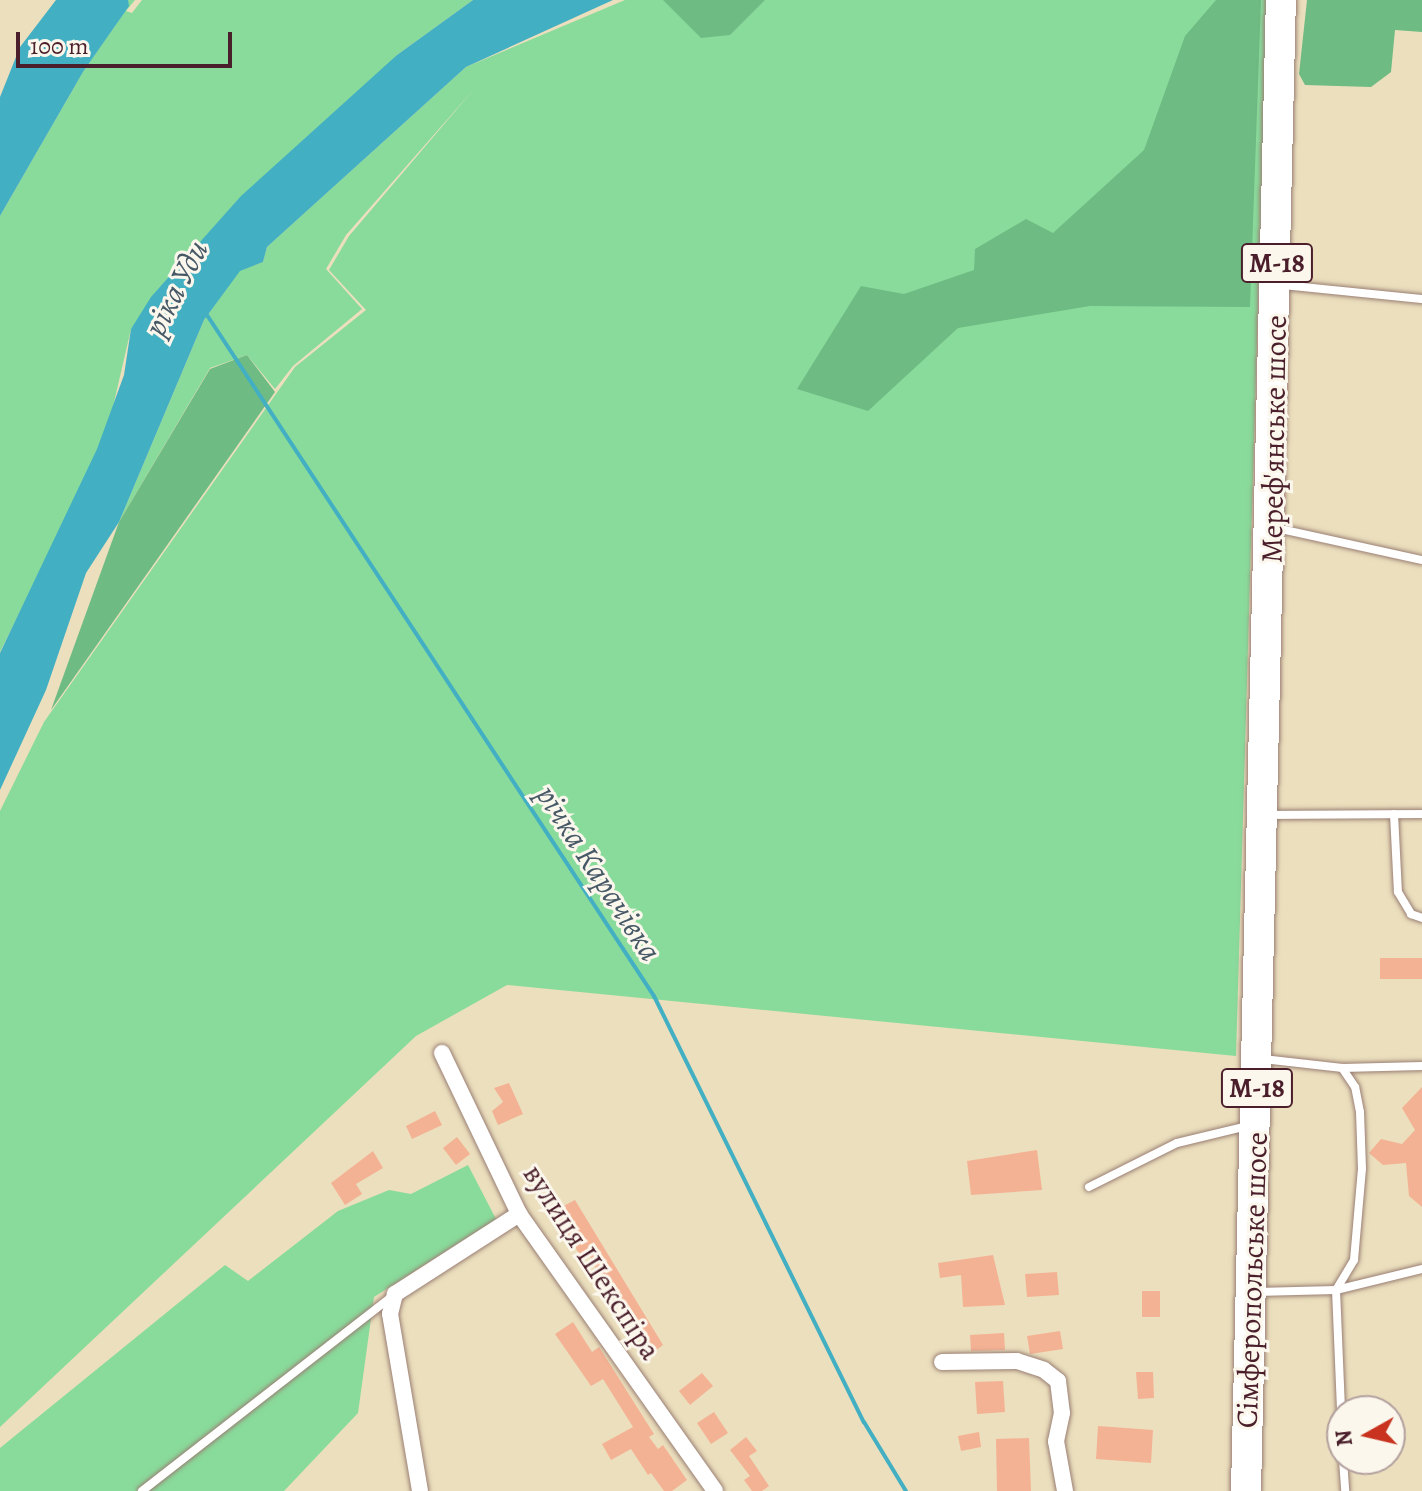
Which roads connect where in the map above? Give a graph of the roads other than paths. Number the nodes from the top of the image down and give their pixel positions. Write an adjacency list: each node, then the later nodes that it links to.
1 (1281, 0): 2 (highway, Мереф'янське шосе / М-18)
2 (1277, 285): 3 (lane); 4 (highway, Мереф'янське шосе / М-18)
3 (1422, 299)
4 (1272, 527): 5 (lane); 6 (highway, Мереф'янське шосе / М-18)
5 (1422, 560)
6 (1269, 686): 9 (highway, Сімферопольське шосе / М-18)
7 (1394, 814): 8 (lane); 9 (lane); 10 (lane)
8 (1422, 814)
9 (1265, 815): 12 (highway, Сімферопольське шосе / М-18)
10 (1422, 918)
11 (442, 1053): 17 (street, вулиця Шекспіра)
12 (1258, 1058): 14 (lane); 15 (highway, Сімферопольське шосе / М-18)
13 (1422, 1066): 14 (lane)
14 (1342, 1068): 19 (lane)
15 (1256, 1124): 16 (lane); 20 (highway, Сімферопольське шосе / М-18)
16 (1089, 1187)
17 (519, 1214): 21 (street); 26 (street, вулиця Шекспіра)
18 (1422, 1269): 19 (lane)
19 (1336, 1290): 20 (lane); 23 (lane)
20 (1252, 1292): 28 (highway, Сімферопольське шосе / М-18)
21 (395, 1294): 24 (lane); 25 (street)
22 (942, 1362): 27 (street)
23 (1340, 1395)
24 (142, 1491)
25 (420, 1491)
26 (715, 1491)
27 (1065, 1491)
28 (1246, 1491)

